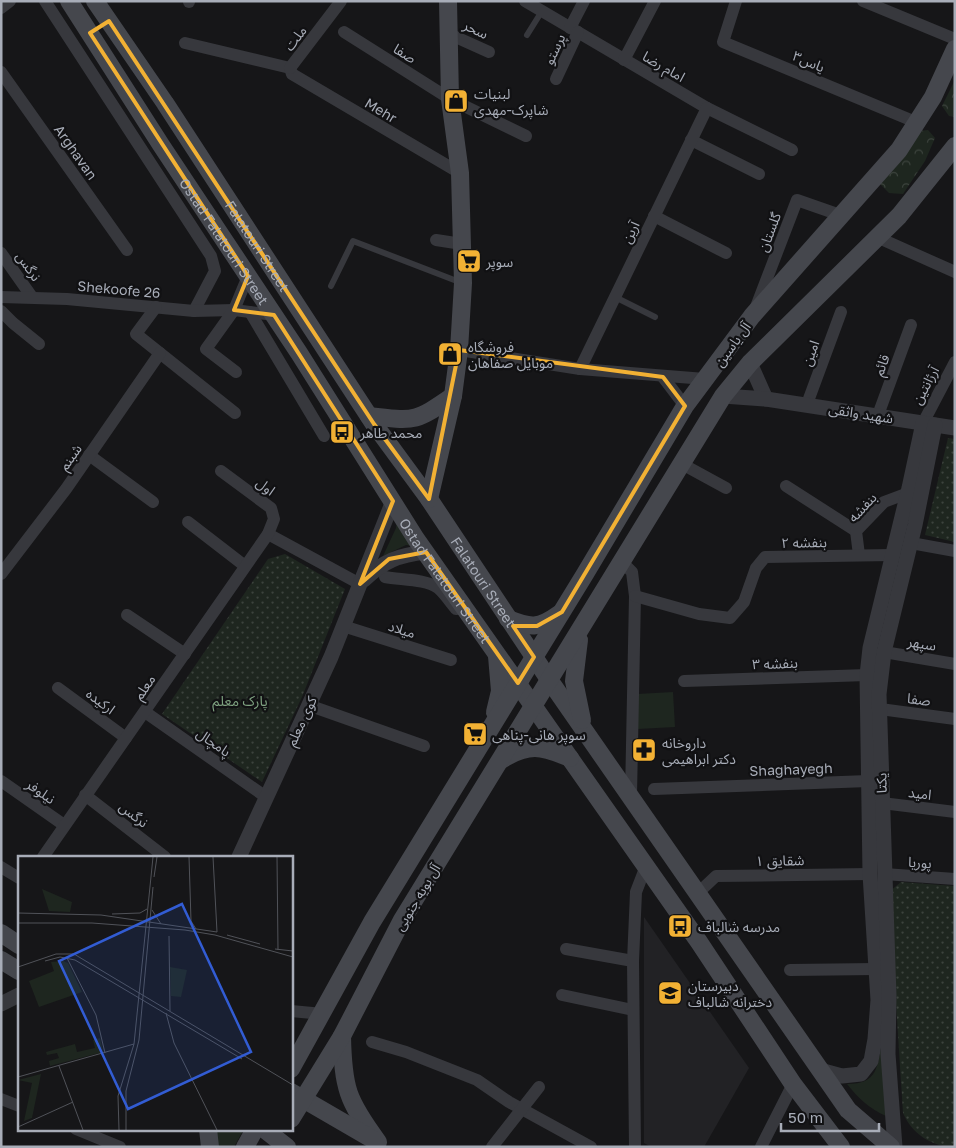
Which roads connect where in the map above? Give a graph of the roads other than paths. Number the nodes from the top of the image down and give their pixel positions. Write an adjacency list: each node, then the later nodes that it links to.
1 (10, 1): 12 (street)
2 (45, 1): 55 (street)
3 (70, 1): 17 (main road, Ostad Falatouri Street)
4 (95, 1): 14 (main road, Falatouri Street)
5 (341, 1): 25 (street, ملت)
6 (448, 1): 18 (main road)
7 (525, 1): 13 (street, امام رضا)
8 (584, 1): 15 (street, پرستو)
9 (655, 1): 24 (street)
10 (863, 1): 20 (street)
11 (735, 4): 30 (street, یاس۳)
12 (1, 8)
13 (542, 11): 15 (street, امام رضا); 19 (lane)
14 (109, 21): 17 (main road); 78 (main road, Falatouri Street)
15 (574, 30): 24 (street, امام رضا); 27 (street, پرستو)
16 (344, 32): 28 (street, صفا)
17 (90, 33): 46 (main road, Ostad Falatouri Street)
18 (450, 34): 23 (street, سحر); 28 (main road)
19 (527, 35)
20 (955, 39)
21 (185, 43): 25 (street)
22 (955, 49): 30 (main road, آل یاسین)
23 (489, 52)
24 (624, 60): 29 (street, امام رضا)
25 (290, 68): 35 (street, Mehr)
26 (1, 72): 42 (street, Arghavan)
27 (556, 78)
28 (450, 99): 31 (street, صفا); 35 (main road)
29 (707, 108): 32 (street, آرین); 34 (street, امام رضا)
30 (918, 123): 37 (main road, آل یاسین)
31 (526, 136)
32 (691, 140): 36 (street); 38 (street, آرین)
33 (955, 146): 39 (main road, آل یاسین)
34 (792, 150)
35 (460, 173): 41 (main road)
36 (759, 174)
37 (840, 214): 59 (main road, آل یاسین); 59 (street, گلستان)
38 (654, 216): 44 (street); 50 (street, آرین)
39 (879, 238): 45 (street); 66 (main road, آل یاسین)
40 (436, 240): 41 (street)
41 (462, 244): 47 (main road)
42 (127, 250)
43 (1, 253): 51 (street, نرگس)
44 (726, 253)
45 (955, 272)
46 (248, 276): 53 (street); 58 (main road, Ostad Falatouri Street)
47 (463, 283): 48 (lane); 63 (main road)
48 (331, 286)
49 (1, 297): 51 (street, Shekoofe 26)
50 (615, 297): 60 (lane); 67 (street, آرین)
51 (32, 298): 52 (street, Shekoofe 26)
52 (156, 307): 55 (street, Shekoofe 26); 64 (street)
53 (234, 310): 55 (street, Shekoofe 26); 56 (street, Shekoofe 26); 68 (street)
54 (1, 311): 62 (street)
55 (194, 311)
56 (250, 312): 58 (street, Shekoofe 26); 81 (street)
57 (840, 312): 74 (street, امین)
58 (274, 315): 89 (main road, Ostad Falatouri Street)
59 (752, 316): 70 (main road, آل یاسین)
60 (655, 317)
61 (911, 326): 77 (street, قائم)
62 (39, 344)
63 (459, 350): 67 (street); 71 (main road)
64 (160, 354): 76 (street); 82 (street, شبنم)
65 (955, 362): 79 (street, آرژانتین)
66 (750, 364): 72 (main road, آل یاسین); 73 (street)
67 (580, 369): 69 (street)
68 (236, 372)
69 (663, 377): 70 (street); 75 (street)
70 (706, 379): 75 (main road, آل یاسین)
71 (453, 396): 78 (main road); 88 (main road)
72 (723, 396): 73 (street, شهید واثقی); 83 (main road, آل یاسین)
73 (766, 399): 74 (street, شهید واثقی)
74 (807, 404): 77 (street, شهید واثقی)
75 (685, 406): 102 (main road, آل یاسین)
76 (235, 413)
77 (878, 415): 79 (street, شهید واثقی)
78 (369, 416): 88 (main road, Falatouri Street)
79 (929, 424): 80 (street, شهید واثقی); 87 (street, یکتا)
80 (955, 428)
81 (324, 436)
82 (89, 455): 90 (street); 101 (street, شبنم)
83 (682, 464): 86 (street); 99 (main road, آل یاسین)
84 (221, 471): 93 (street, اول)
85 (786, 486): 92 (street)
86 (726, 488)
87 (913, 491): 92 (street, بنفشه); 94 (street, یکتا); 97 (street, یکتا)
88 (429, 499): 110 (main road, Falatouri Street)
89 (393, 501): 96 (main road, Ostad Falatouri Street); 104 (street, کوی معلم)
90 (153, 502)
91 (188, 522): 100 (street)
92 (856, 531): 98 (street, بنفشه)
93 (268, 534): 100 (street, معلم); 104 (street)
94 (911, 543): 95 (street); 113 (street, یکتا)
95 (955, 551)
96 (426, 552): 104 (street, کوی معلم); 107 (main road, Ostad Falatouri Street)
97 (892, 555): 98 (street, بنفشه ۲); 119 (street, یکتا)
98 (859, 556): 106 (street, بنفشه ۲)
99 (622, 562): 105 (main road, آل یاسین); 106 (street)
100 (245, 566): 115 (street, معلم)
101 (3, 567)
102 (585, 574): 105 (main road); 108 (main road, آل یاسین)
103 (385, 577): 107 (street)
104 (360, 584): 111 (street, کوی معلم)
105 (605, 590): 112 (main road, آل یاسین)
106 (635, 596): 138 (street)
107 (465, 608): 114 (main road, Ostad Falatouri Street)
108 (562, 612): 110 (main road); 116 (main road, آل یاسین)
109 (127, 615): 115 (street)
110 (508, 619): 116 (main road, Falatouri Street)
111 (343, 626): 117 (street, میلاد); 124 (street, کوی معلم)
112 (580, 631): 120 (main road, آل یاسین); 130 (main road)
113 (884, 652): 118 (street, سپهر); 126 (street, یکتا)
114 (496, 653): 122 (main road, Ostad Falatouri Street); 129 (main road)
115 (184, 654): 127 (street, معلم)
116 (534, 657): 120 (main road, Falatouri Street); 122 (main road, آل بویه جنوبی)
117 (451, 660)
118 (955, 664)
119 (868, 675): 121 (street, بنفشه ۳); 136 (street, یکتا)
120 (550, 681): 125 (main road, آل بویه جنوبی); 130 (main road, Falatouri Street)
121 (684, 681)
122 (518, 684): 125 (main road, Ostad Falatouri Street); 129 (main road, آل بویه جنوبی)
123 (58, 688): 131 (street, ارکیده)
124 (308, 705): 132 (street); 140 (street, کوی معلم)
125 (534, 707): 133 (main road, Ostad Falatouri Street); 134 (main road, آل بویه جنوبی)
126 (880, 709): 128 (street, صفا); 141 (street, یکتا)
127 (145, 712): 131 (street, معلم); 140 (street, پامچال)
128 (955, 719)
129 (492, 727): 143 (main road, آل بویه جنوبی)
130 (585, 730): 138 (main road, Falatouri Street)
131 (126, 738): 139 (street, معلم)
132 (424, 746)
133 (570, 758): 134 (main road); 149 (main road, Ostad Falatouri Street)
134 (501, 760): 145 (main road, آل بویه جنوبی)
135 (1, 781): 144 (street, نیلوفر)
136 (868, 781): 137 (street, Shaghayegh); 151 (street, یکتا)
137 (654, 789)
138 (631, 794): 154 (main road, Falatouri Street)
139 (85, 795): 144 (street, معلم); 147 (street, نرگس)
140 (266, 797): 148 (street, کوی معلم)
141 (882, 803): 142 (street, امید); 151 (street, یکتا)
142 (955, 812)
143 (435, 819): 145 (main road); 169 (main road, آل بویه جنوبی)
144 (64, 826): 146 (street, معلم)
145 (457, 831): 170 (main road, آل بویه جنوبی)
146 (44, 856)
147 (164, 856)
148 (239, 856)
149 (646, 866): 159 (street); 175 (main road, Ostad Falatouri Street)
150 (1, 867): 152 (street)
151 (877, 874): 153 (street, پوریا); 154 (street, شقایق ۱); 160 (street, یکتا); 165 (street, یکتا)
152 (18, 877)
153 (955, 879)
154 (698, 893): 174 (main road, Falatouri Street)
155 (1, 933): 156 (main road)
156 (18, 944)
157 (566, 949): 159 (street)
158 (1, 960): 161 (main road)
159 (633, 961): 167 (street)
160 (876, 969): 162 (street); 165 (street, یکتا)
161 (18, 970)
162 (790, 970)
163 (562, 995): 167 (street)
164 (18, 996): 166 (street)
165 (883, 996): 174 (street, یکتا); 197 (street, یکتا)
166 (1, 1004)
167 (633, 1010): 193 (street)
168 (292, 1011): 169 (street)
169 (323, 1014): 172 (main road, آل بویه جنوبی)
170 (342, 1036): 177 (main road, آل بویه جنوبی); 187 (main road)
171 (372, 1042): 180 (street)
172 (298, 1049): 173 (main road, آل بویه جنوبی)
173 (292, 1066)
174 (820, 1070): 196 (main road, Falatouri Street)
175 (793, 1084): 194 (street); 195 (main road, Ostad Falatouri Street)
176 (539, 1087): 180 (street)
177 (297, 1095): 181 (main road, آل بویه جنوبی); 187 (main road)
178 (1, 1099): 179 (street)
179 (18, 1106)
180 (522, 1108): 191 (street); 192 (street)
181 (292, 1114)
182 (78, 1130): 188 (street)
183 (208, 1130): 189 (main road)
184 (254, 1130): 190 (main road)
185 (265, 1130): 186 (main road)
186 (281, 1141)
187 (382, 1144)
188 (120, 1147)
189 (210, 1147)
190 (245, 1147)
191 (492, 1147)
192 (591, 1147)
193 (635, 1147)
194 (761, 1147)
195 (841, 1147)
196 (891, 1147)
197 (895, 1147)

